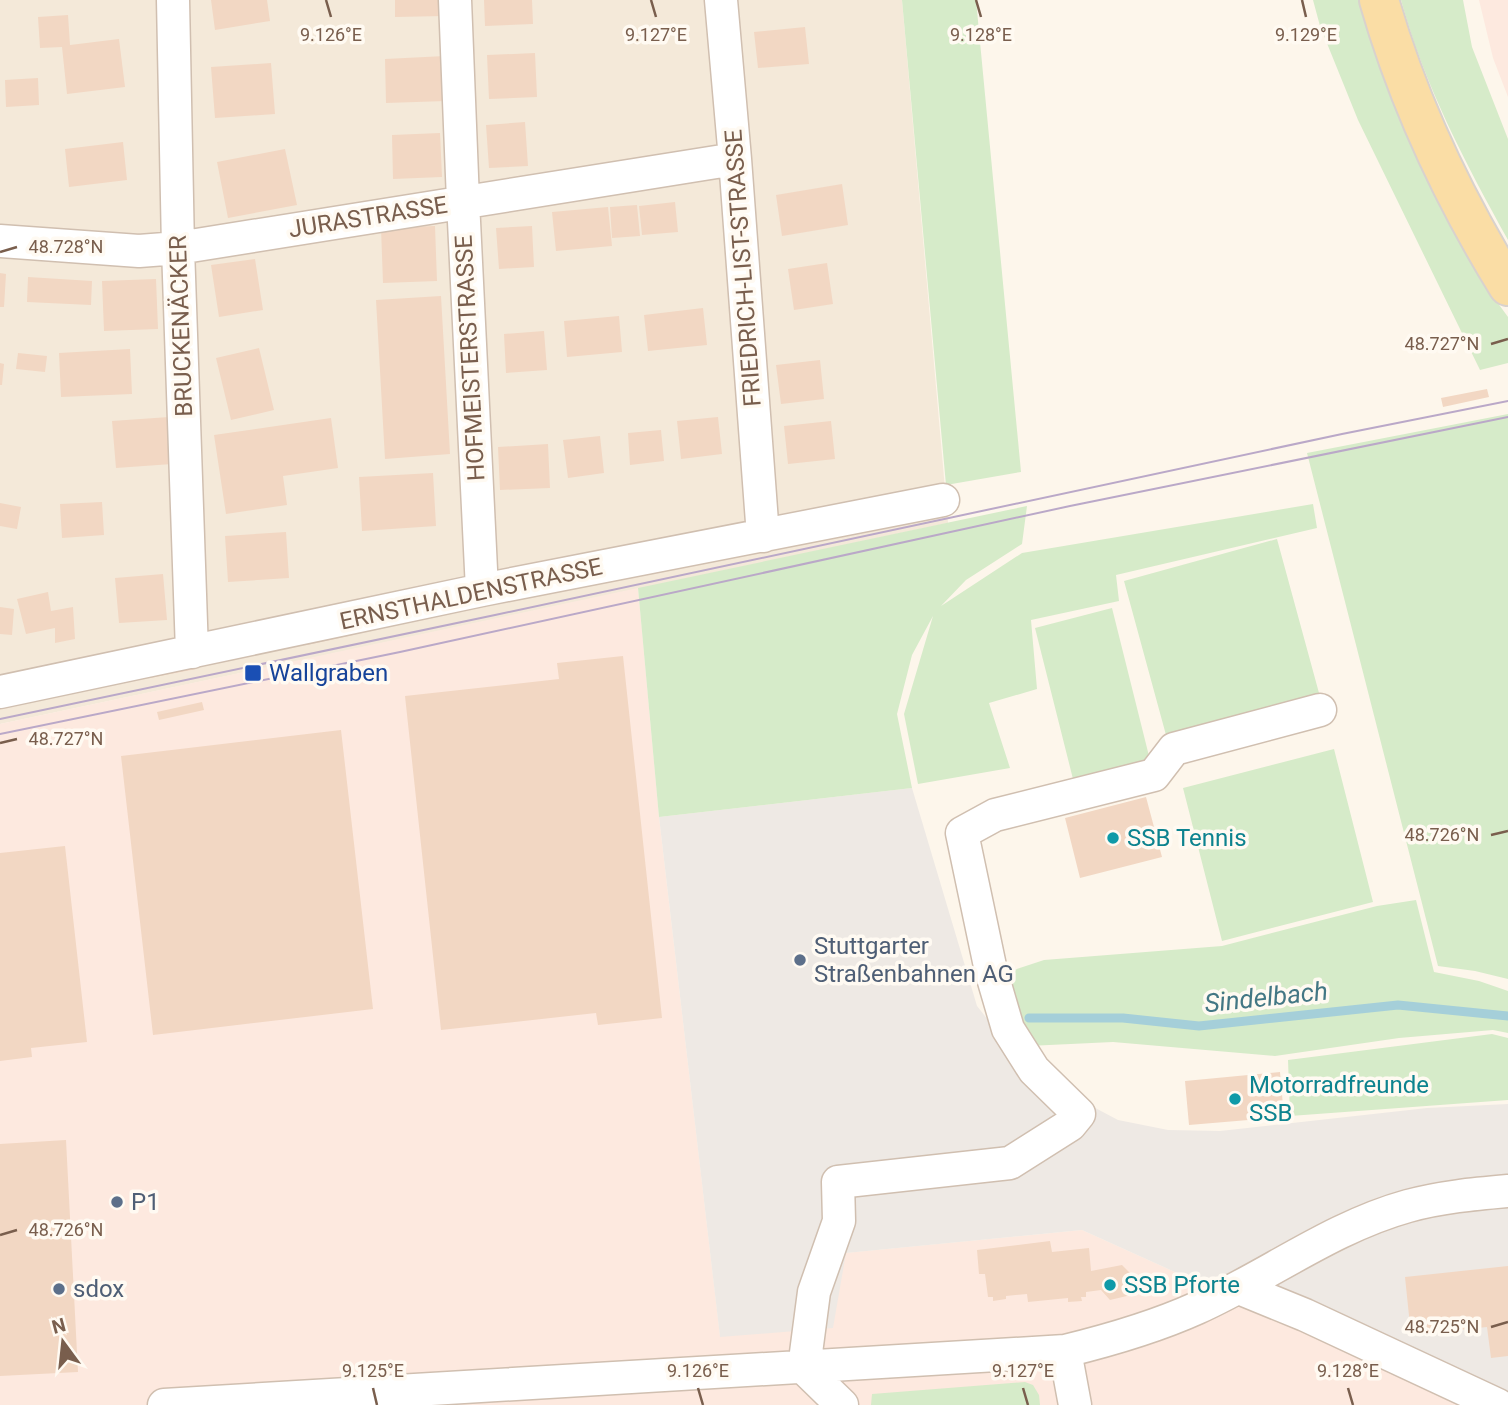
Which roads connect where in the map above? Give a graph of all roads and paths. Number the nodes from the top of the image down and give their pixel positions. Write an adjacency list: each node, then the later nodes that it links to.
1 (173, 0): 8 (street, BRUCKENÄCKER)
2 (455, 0): 6 (street, HOFMEISTERSTRASSE)
3 (721, 0): 5 (street, FRIEDRICH-LIST-STRASSE)
4 (1380, 0): 9 (main road)
5 (735, 159): 6 (street, JURASTRASSE); 11 (street, FRIEDRICH-LIST-STRASSE)
6 (463, 201): 8 (street, JURASTRASSE); 12 (street, HOFMEISTERSTRASSE)
7 (0, 241): 8 (street, JURASTRASSE)
8 (178, 248): 13 (street, BRUCKENÄCKER)
9 (1508, 286)
10 (943, 500): 11 (street, ERNSTHALDENSTRASSE)
11 (763, 536): 12 (street, ERNSTHALDENSTRASSE)
12 (482, 590): 13 (street, ERNSTHALDENSTRASSE)
13 (192, 652): 14 (street, ERNSTHALDENSTRASSE)
14 (0, 692)
15 (1320, 710): 19 (street)
16 (1508, 1191): 17 (street)
17 (1239, 1288): 18 (street); 20 (street)
18 (1065, 1351): 19 (street); 23 (street)
19 (804, 1368): 21 (street); 22 (street)
20 (1488, 1403)
21 (164, 1405)
22 (842, 1405)
23 (1074, 1405)

